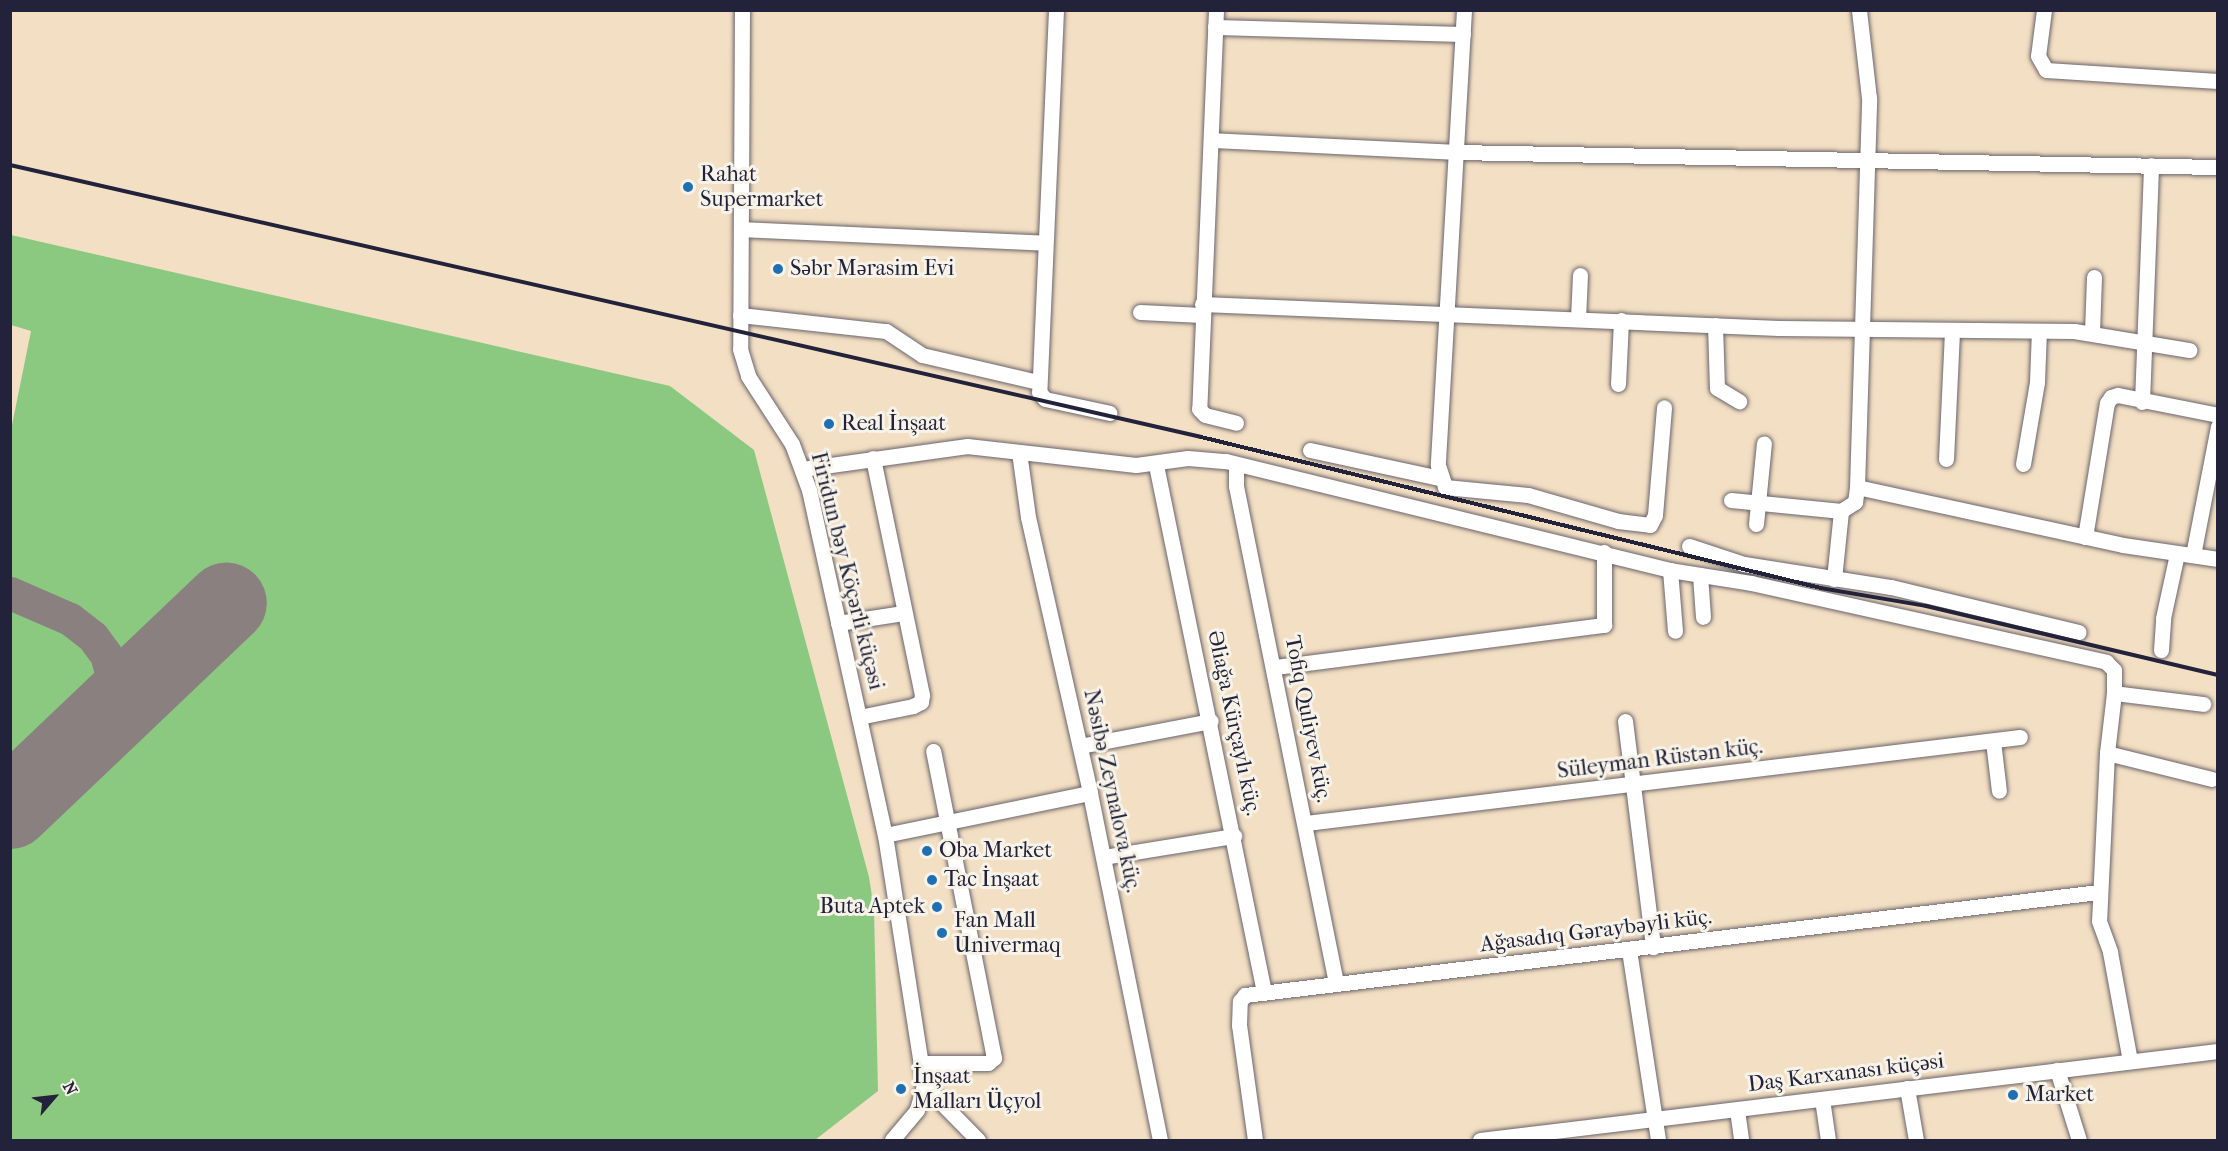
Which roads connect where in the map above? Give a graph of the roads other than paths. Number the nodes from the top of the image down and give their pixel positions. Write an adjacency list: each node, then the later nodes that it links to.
1 (742, 10): 15 (street, Firidun bəy Köçərli küçəsi)
2 (1056, 10): 16 (street)
3 (1216, 10): 7 (street)
4 (1464, 10): 8 (street)
5 (1859, 10): 12 (street)
6 (2044, 10): 9 (street)
7 (1215, 27): 8 (street); 10 (street)
8 (1463, 34): 11 (street)
9 (2217, 81)
10 (1211, 140): 11 (street); 19 (street)
11 (1456, 152): 12 (street); 22 (street)
12 (1866, 163): 13 (street); 26 (street)
13 (2151, 165): 14 (street); 30 (street)
14 (2217, 167)
15 (741, 229): 16 (street); 21 (street, Firidun bəy Köçərli küçəsi)
16 (1044, 243): 32 (street)
17 (1580, 275): 23 (street)
18 (2094, 277): 29 (street)
19 (1202, 309): 20 (street); 22 (street); 39 (street)
20 (1140, 312)
21 (740, 315): 32 (street); 49 (street, Firidun bəy Köçərli küçəsi)
22 (1449, 316): 23 (street); 50 (street)
23 (1578, 319): 24 (street)
24 (1621, 320): 25 (street); 33 (street)
25 (1715, 325): 26 (street); 34 (street)
26 (1860, 330): 27 (street); 51 (street)
27 (1952, 330): 28 (street); 45 (street)
28 (2039, 331): 29 (street); 47 (street)
29 (2092, 332): 30 (street)
30 (2146, 342): 31 (street); 35 (street)
31 (2189, 350)
32 (1038, 382): 37 (street)
33 (1618, 384)
34 (1739, 401)
35 (2142, 402): 38 (street); 56 (street)
36 (1664, 407): 50 (street)
37 (1110, 413)
38 (2217, 415)
39 (1236, 423)
40 (2217, 426): 59 (street)
41 (1764, 443): 53 (street)
42 (1310, 450): 50 (street)
43 (1019, 452): 44 (street); 48 (street); 78 (street, Nəsibə Zeynalova küç.)
44 (873, 458): 49 (street); 64 (street)
45 (1946, 459)
46 (1236, 464): 48 (street); 58 (street); 70 (street, Tofiq Quliyev küç.)
47 (2023, 464)
48 (1156, 465): 74 (street, Əliağa Kürçaylı küç.)
49 (802, 469): 66 (street, Firidun bəy Köçərli küçəsi)
50 (1440, 478)
51 (1857, 487): 54 (street); 56 (street)
52 (1731, 500): 53 (street)
53 (1761, 502): 54 (street); 55 (street)
54 (1841, 511): 63 (street)
55 (1756, 524)
56 (2085, 537): 59 (street)
57 (1689, 546): 63 (street)
58 (1604, 552): 61 (street); 70 (street)
59 (2185, 554): 60 (street); 69 (street)
60 (2217, 559)
61 (1670, 570): 62 (street); 67 (street)
62 (1700, 574): 65 (street); 71 (street)
63 (1834, 579): 68 (street)
64 (903, 613): 66 (street); 73 (street)
65 (1703, 617)
66 (838, 623): 73 (street, Firidun bəy Köçərli küçəsi)
67 (1675, 631)
68 (2079, 632)
69 (2161, 650)
70 (1275, 667): 86 (street, Tofiq Quliyev küç.)
71 (2114, 693): 72 (street); 80 (street)
72 (2203, 704)
73 (859, 717): 87 (street, Firidun bəy Köçərli küçəsi)
74 (1211, 721): 78 (street); 88 (street, Əliağa Kürçaylı küç.)
75 (1624, 721): 82 (street)
76 (2020, 737): 77 (street, Süleyman Rüstən küç.)
77 (1993, 741): 82 (street, Süleyman Rüstən küç.); 83 (street)
78 (1080, 746): 84 (street, Nəsibə Zeynalova küç.)
79 (933, 751): 85 (street)
80 (2107, 753): 81 (street); 90 (street)
81 (2212, 779)
82 (1634, 786): 86 (street, Süleyman Rüstən küç.); 91 (street)
83 (1999, 791)
84 (1090, 793): 85 (street); 89 (street, Nəsibə Zeynalova küç.)
85 (949, 823): 87 (street); 97 (street)
86 (1306, 823): 93 (street, Tofiq Quliyev küç.)
87 (885, 835): 97 (street, Firidun bəy Köçərli küçəsi)
88 (1234, 836): 89 (street); 94 (street, Əliağa Kürçaylı küç.)
89 (1104, 857): 109 (street, Nəsibə Zeynalova küç.)
90 (2099, 892): 91 (street, Ağasadıq Gəraybəyli küç.); 96 (street)
91 (1653, 947): 92 (street, Ağasadıq Gəraybəyli küç.)
92 (1629, 950): 93 (street, Ağasadıq Gəraybəyli küç.); 103 (street)
93 (1336, 983): 94 (street, Ağasadıq Gəraybəyli küç.)
94 (1264, 992): 110 (street, Ağasadıq Gəraybəyli küç.)
95 (2217, 1051): 96 (street, Daş Karxanası küçəsi)
96 (2130, 1061): 98 (street, Daş Karxanası küçəsi)
97 (921, 1063): 99 (street, Firidun bəy Köçərli küçəsi)
98 (2056, 1070): 100 (street, Daş Karxanası küçəsi); 116 (street)
99 (924, 1085): 104 (street); 107 (street, Firidun bəy Köçərli küçəsi)
100 (1907, 1088): 101 (street, Daş Karxanası küçəsi); 115 (street)
101 (1822, 1099): 102 (street, Daş Karxanası küçəsi); 114 (street)
102 (1737, 1110): 103 (street, Daş Karxanası küçəsi); 113 (street)
103 (1655, 1120): 105 (street, Daş Karxanası küçəsi); 112 (street)
104 (960, 1134): 108 (street)
105 (1574, 1135): 106 (street, Daş Karxanası küçəsi)
106 (1529, 1138): 111 (street, Daş Karxanası küçəsi)
107 (892, 1140)
108 (978, 1140)
109 (1160, 1140)
110 (1255, 1140)
111 (1480, 1140)
112 (1658, 1140)
113 (1741, 1140)
114 (1828, 1140)
115 (1916, 1140)
116 (2079, 1140)

